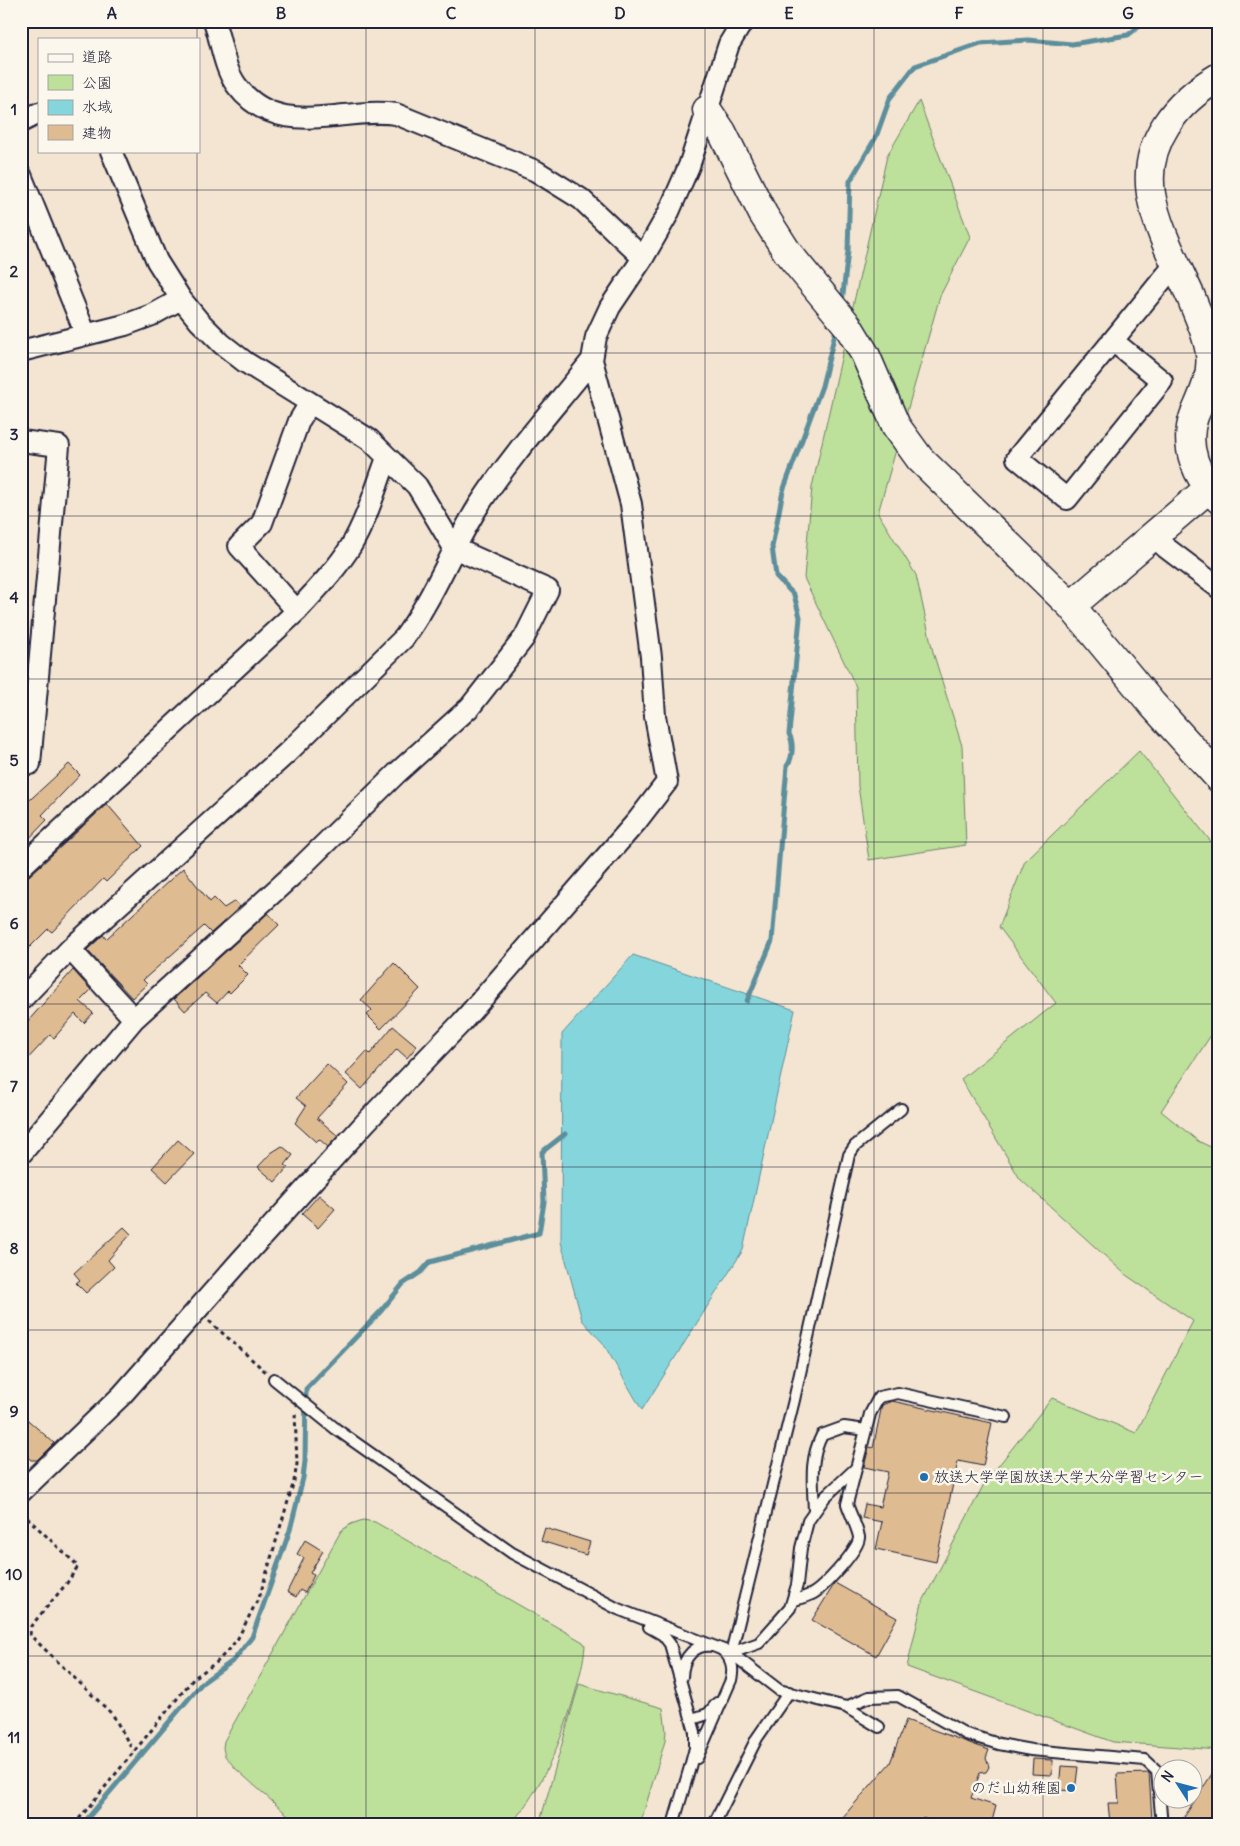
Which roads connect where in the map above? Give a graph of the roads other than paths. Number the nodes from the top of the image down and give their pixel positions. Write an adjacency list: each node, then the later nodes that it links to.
1 (214, 21): 9 (street)
2 (743, 21): 4 (street)
3 (1219, 77): 10 (street)
4 (707, 110): 9 (street); 24 (street)
5 (38, 114): 6 (street)
6 (21, 122)
7 (111, 152): 11 (street)
8 (21, 175): 13 (street)
9 (643, 258): 16 (street)
10 (1176, 263): 12 (street); 14 (street)
11 (181, 299): 13 (street); 17 (street)
12 (1212, 326): 20 (street)
13 (86, 335): 15 (street)
14 (1114, 341): 14 (street)
15 (21, 351)
16 (592, 360): 22 (street); 38 (street)
17 (310, 403): 19 (street); 25 (street)
18 (21, 441): 26 (street)
19 (387, 458): 22 (street); 25 (street)
20 (1214, 494): 21 (street)
21 (1154, 536): 23 (street); 24 (street)
22 (454, 548): 29 (street); 31 (street)
23 (1219, 588)
24 (1071, 606): 27 (street)
25 (297, 611): 28 (street)
26 (21, 763)
27 (1219, 778)
28 (21, 867)
29 (70, 949): 30 (street); 31 (street)
30 (21, 1000)
31 (134, 1019): 33 (street)
32 (900, 1109): 43 (lane)
33 (21, 1154)
34 (274, 1379): 41 (lane)
35 (1006, 1417): 36 (lane)
36 (866, 1430): 37 (lane); 39 (lane)
37 (855, 1468): 39 (lane); 40 (lane)
38 (21, 1492)
39 (814, 1511): 40 (lane)
40 (793, 1600): 43 (lane)
41 (618, 1609): 42 (lane); 45 (lane)
42 (715, 1646): 43 (lane); 45 (lane); 46 (lane)
43 (731, 1653): 44 (lane)
44 (789, 1692): 47 (lane); 51 (lane)
45 (685, 1695): 48 (lane)
46 (725, 1695): 48 (lane); 50 (lane)
47 (846, 1707): 49 (lane); 53 (lane)
48 (692, 1719): 50 (lane)
49 (879, 1727)
50 (685, 1788): 52 (lane)
51 (716, 1820)
52 (673, 1825)
53 (1162, 1825)

